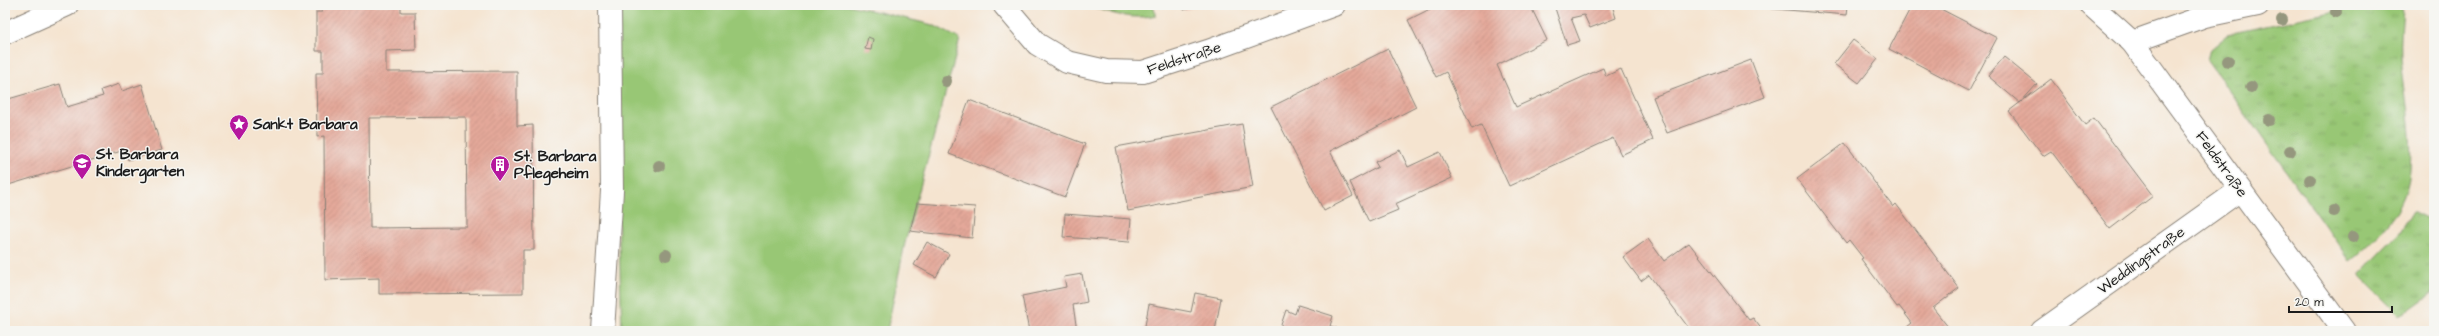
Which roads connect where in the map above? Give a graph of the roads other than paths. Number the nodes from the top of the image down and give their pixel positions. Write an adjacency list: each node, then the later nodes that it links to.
1 (67, 5): 7 (main road)
2 (610, 5): 10 (main road)
3 (1004, 5): 4 (main road, Feldstraße)
4 (1334, 5)
5 (2092, 5): 8 (main road, Feldstraße)
6 (2258, 5): 8 (main road)
7 (5, 33)
8 (2132, 42): 9 (main road, Feldstraße)
9 (2240, 190): 11 (main road, Weddingstraße); 12 (main road, Feldstraße)
10 (603, 331)
11 (2042, 331)
12 (2344, 331)

